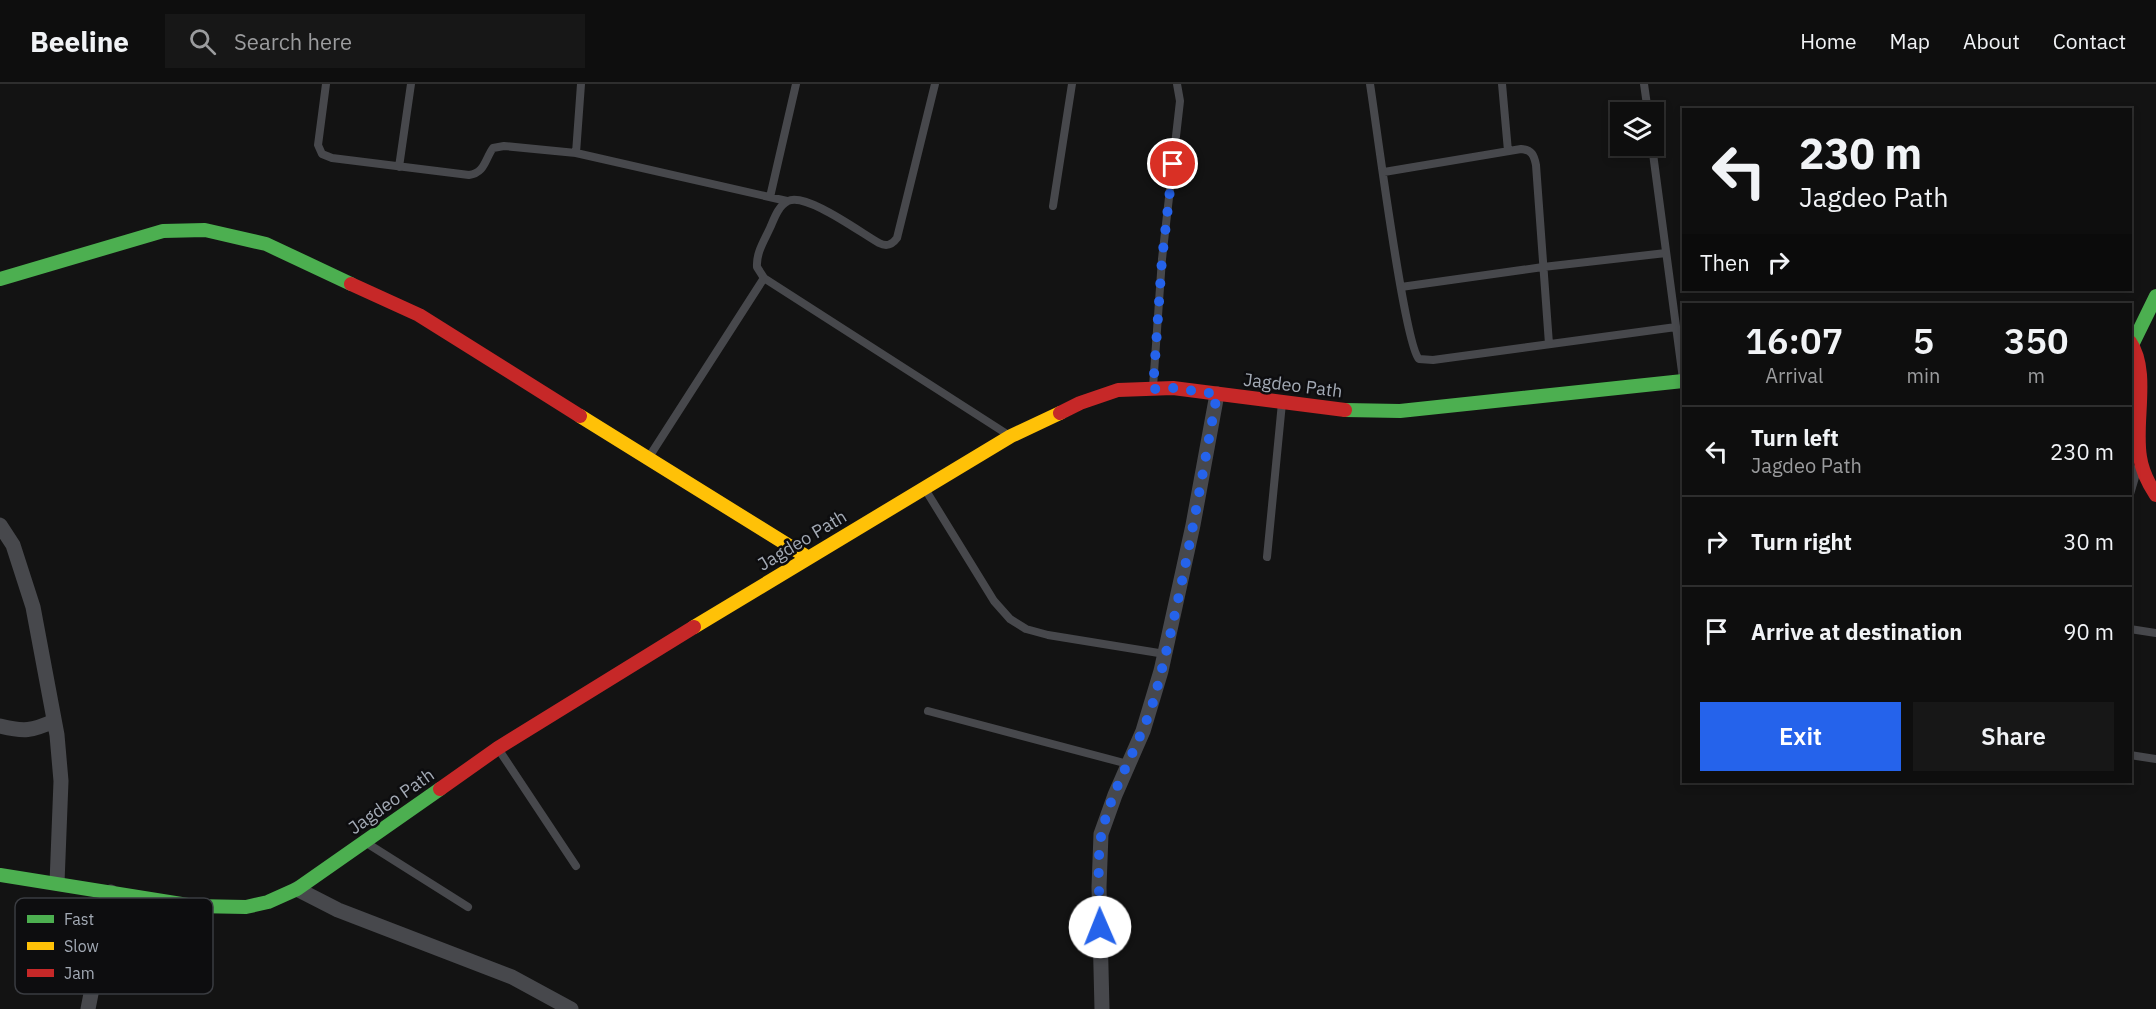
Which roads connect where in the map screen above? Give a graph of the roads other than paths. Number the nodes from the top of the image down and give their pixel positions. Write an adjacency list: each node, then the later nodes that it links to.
1 (326, 84): 15 (lane)
2 (411, 84): 15 (lane)
3 (581, 84): 13 (lane)
4 (796, 84): 17 (lane)
5 (935, 84): 18 (lane)
6 (1072, 84): 19 (lane)
7 (1177, 84): 32 (lane)
8 (1370, 84): 16 (lane)
9 (1502, 84): 12 (lane)
10 (1644, 84): 11 (lane)
11 (1647, 102)
12 (1508, 150): 16 (lane); 21 (lane)
13 (576, 153): 15 (lane); 17 (lane)
14 (1653, 156): 20 (lane)
15 (399, 166)
16 (1384, 172): 24 (lane)
17 (770, 197): 18 (lane)
18 (787, 201): 22 (lane)
19 (1053, 206)
20 (1666, 253): 21 (lane); 27 (lane)
21 (1543, 267): 24 (lane); 29 (lane)
22 (764, 278): 35 (lane); 36 (lane)
23 (0, 279): 36 (main road)
24 (1401, 287): 29 (lane)
25 (2156, 296): 26 (main road)
26 (2151, 318): 28 (main road)
27 (1676, 327): 29 (lane); 30 (lane)
28 (2132, 342): 37 (main road)
29 (1549, 344)
30 (1682, 373)
31 (1682, 381): 34 (main road, Jagdeo Path)
32 (1153, 389): 33 (main road, Jagdeo Path); 35 (main road, Jagdeo Path)
33 (1217, 394): 34 (main road, Jagdeo Path); 46 (street)
34 (1282, 402): 42 (lane)
35 (1011, 436): 39 (main road, Jagdeo Path)
36 (648, 458): 43 (main road)
37 (2139, 461): 38 (lane); 40 (main road)
38 (2132, 487)
39 (924, 488): 43 (main road, Jagdeo Path); 46 (lane)
40 (2156, 495)
41 (0, 525): 48 (street)
42 (1267, 557)
43 (807, 558): 50 (main road, Jagdeo Path)
44 (2132, 629): 45 (lane)
45 (2156, 633)
46 (1165, 654): 53 (street)
47 (928, 711): 53 (lane)
48 (54, 721): 49 (street); 57 (street)
49 (0, 726)
50 (498, 748): 54 (main road, Jagdeo Path); 55 (lane)
51 (2132, 755): 52 (lane)
52 (2156, 759)
53 (1128, 764): 67 (street)
54 (365, 841): 58 (main road, Jagdeo Path); 62 (lane)
55 (576, 866)
56 (0, 875): 57 (main road, Jagdeo Path)
57 (57, 883): 59 (main road, Jagdeo Path)
58 (297, 889): 63 (main road, Jagdeo Path); 66 (street)
59 (111, 892): 60 (street); 61 (main road, Jagdeo Path)
60 (110, 898)
61 (147, 898)
62 (468, 906)
63 (213, 907)
64 (91, 994): 65 (street)
65 (88, 1009)
66 (571, 1009)
67 (1102, 1009)

